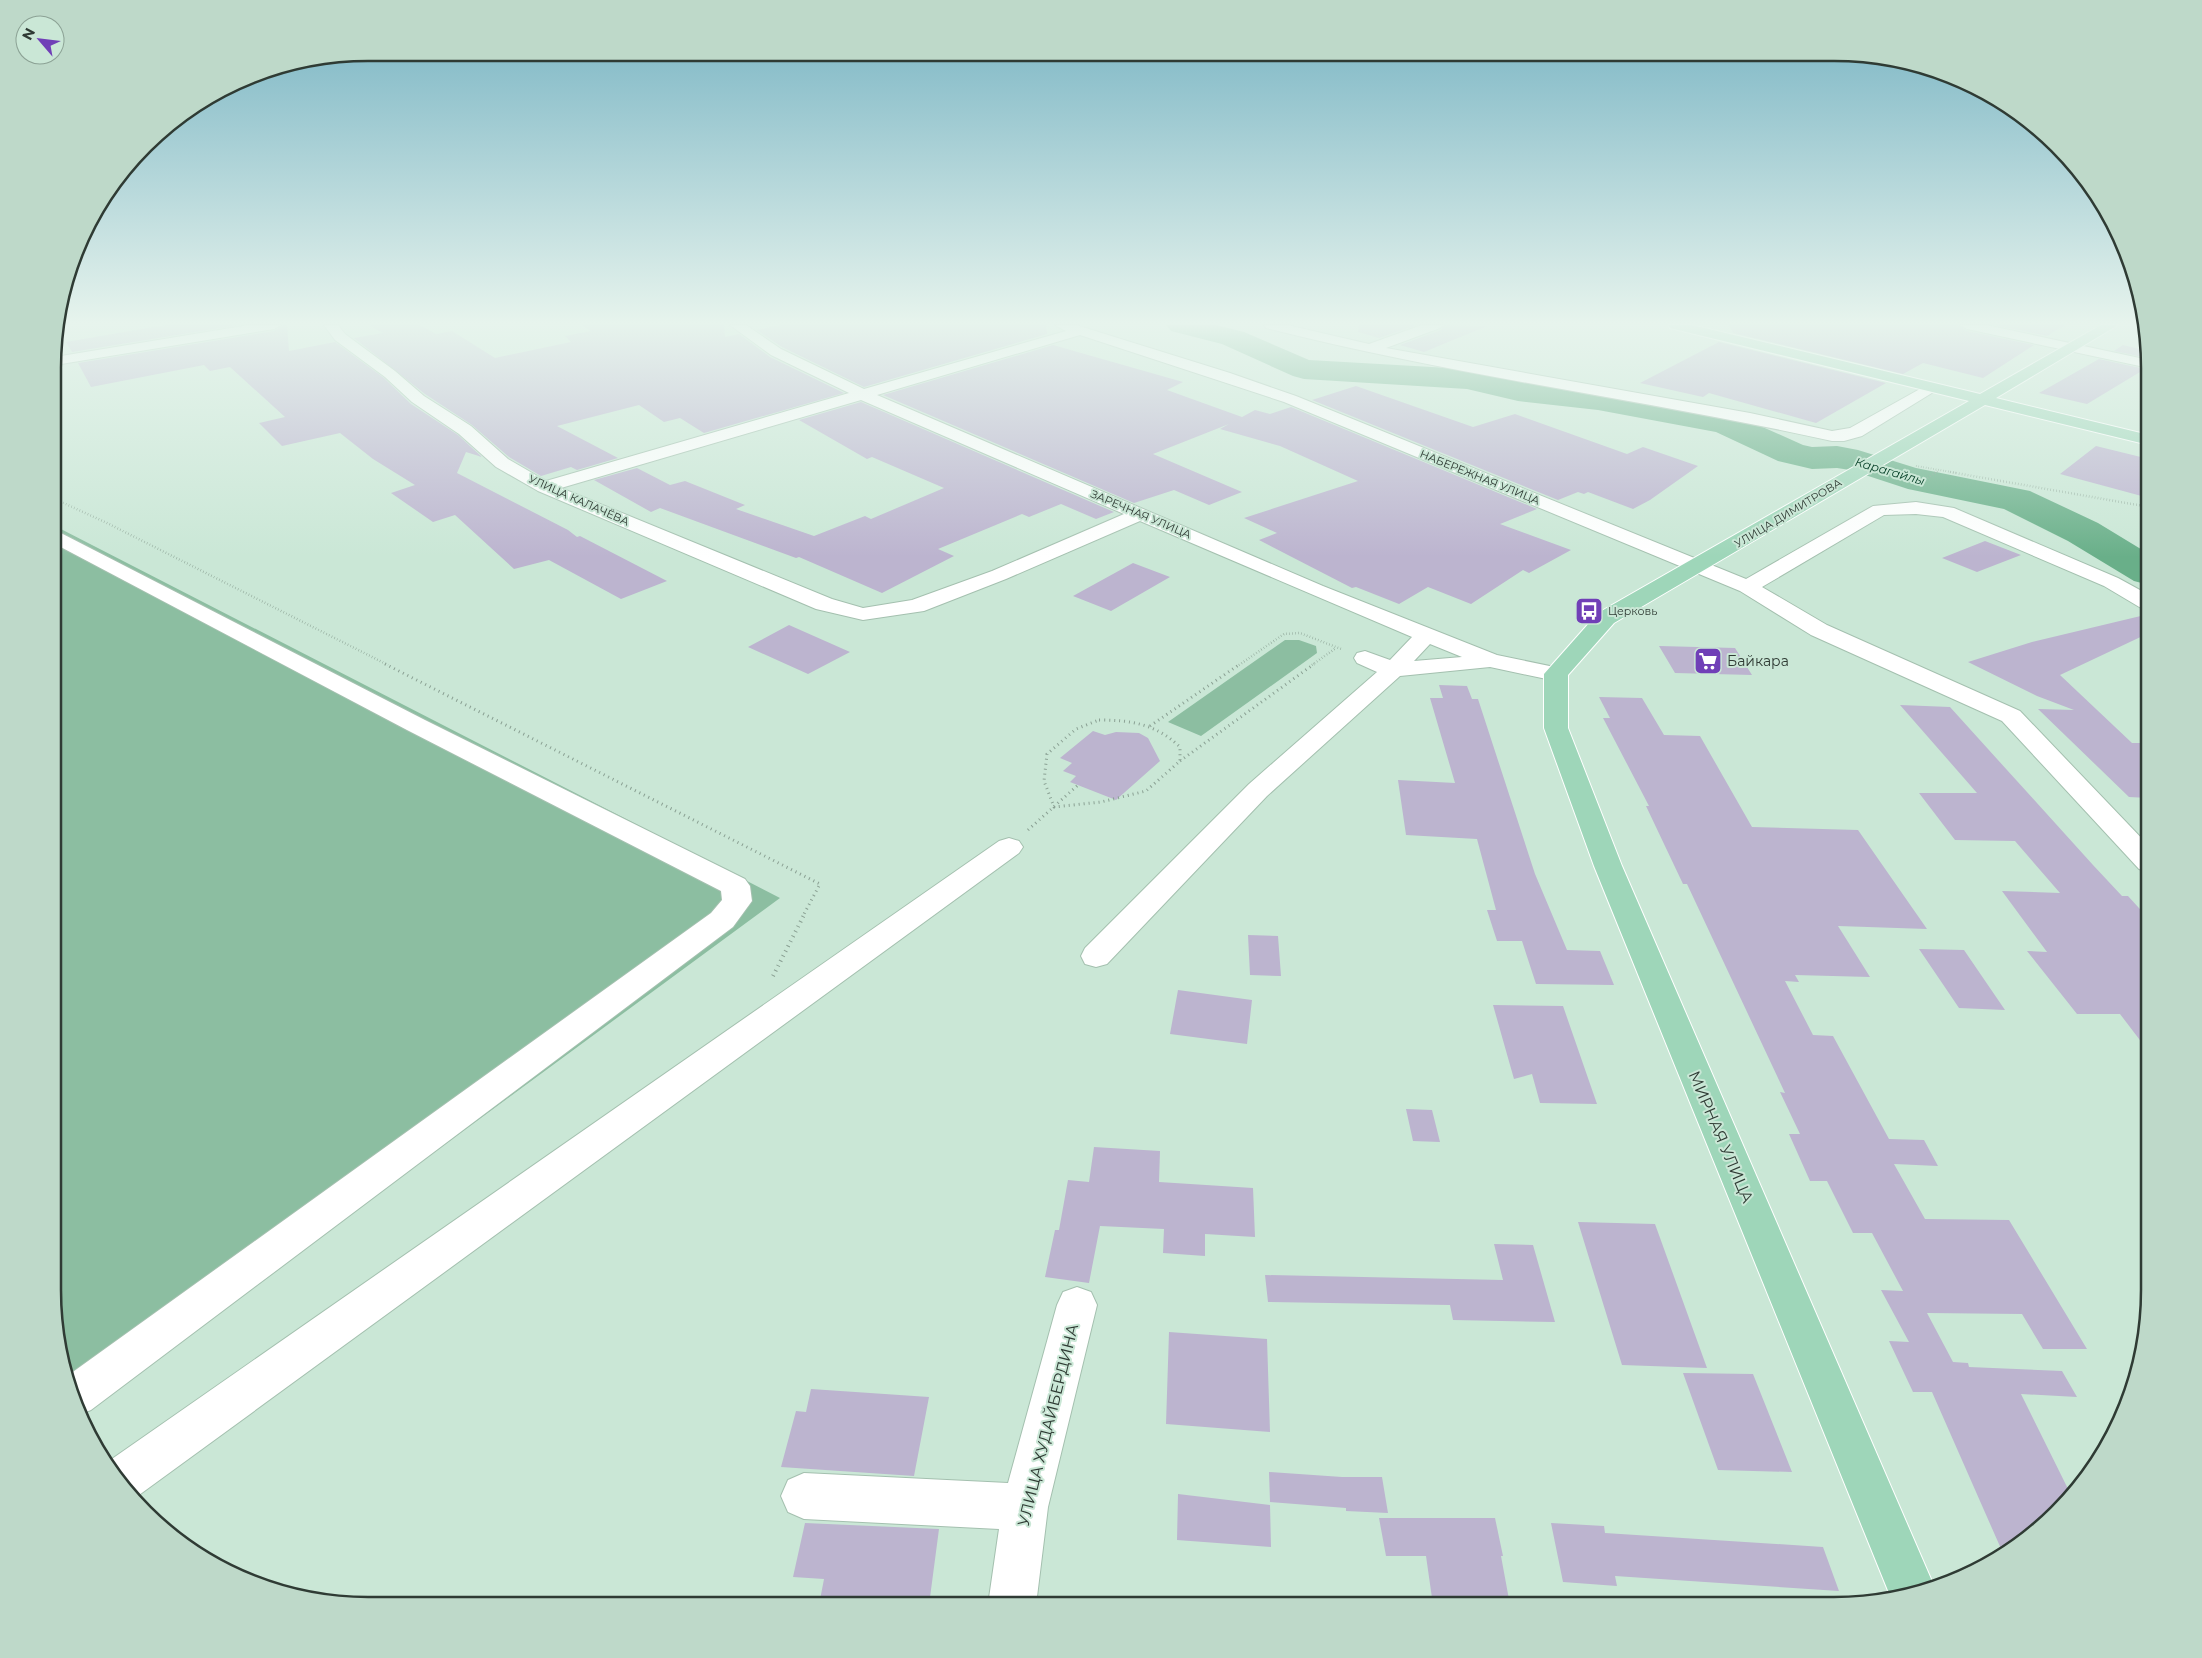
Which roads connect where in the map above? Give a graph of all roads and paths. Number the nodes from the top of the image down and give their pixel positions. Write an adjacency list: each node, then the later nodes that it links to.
1 (423, 402): 11 (street, УЛИЦА КАЛАЧЁВА)
2 (838, 402): 11 (street)
3 (881, 402): 13 (street, ЗАРЕЧНАЯ УЛИЦА)
4 (1298, 402): 15 (street, НАБЕРЕЖНАЯ УЛИЦА)
5 (1661, 402): 6 (street)
6 (1907, 402)
7 (1981, 402): 10 (main road, УЛИЦА ДИМИТРОВА)
8 (1995, 402): 9 (main road)
9 (2141, 438)
10 (1884, 458): 12 (path); 15 (main road, УЛИЦА ДИМИТРОВА)
11 (544, 487): 13 (street, УЛИЦА КАЛАЧЁВА)
12 (2141, 506)
13 (1141, 514): 18 (street, ЗАРЕЧНАЯ УЛИЦА)
14 (61, 539): 32 (street)
15 (1697, 567): 16 (street, НАБЕРЕЖНАЯ УЛИЦА); 23 (main road, УЛИЦА ДИМИТРОВА)
16 (1747, 587): 17 (street); 29 (street, НАБЕРЕЖНАЯ УЛИЦА)
17 (2141, 599)
18 (1426, 635): 21 (street, ЗАРЕЧНАЯ УЛИЦА); 22 (street)
19 (1337, 647): 20 (path); 24 (path); 25 (path)
20 (1365, 658): 22 (street)
21 (1491, 661): 22 (street); 23 (street, ЗАРЕЧНАЯ УЛИЦА)
22 (1393, 670): 30 (street)
23 (1556, 674): 36 (main road, МИРНАЯ УЛИЦА)
24 (1150, 726): 25 (path); 27 (path)
25 (1180, 760): 27 (path)
26 (1078, 785): 27 (path)
27 (1054, 807): 28 (path)
28 (1009, 847): 33 (street)
29 (2141, 854)
30 (1096, 956)
31 (1077, 1305): 35 (street, УЛИЦА ХУДАЙБЕРДИНА)
32 (80, 1392)
33 (125, 1477)
34 (804, 1496): 35 (street)
35 (1025, 1507): 37 (street, УЛИЦА ХУДАЙБЕРДИНА)
36 (1910, 1587)
37 (1013, 1597)

